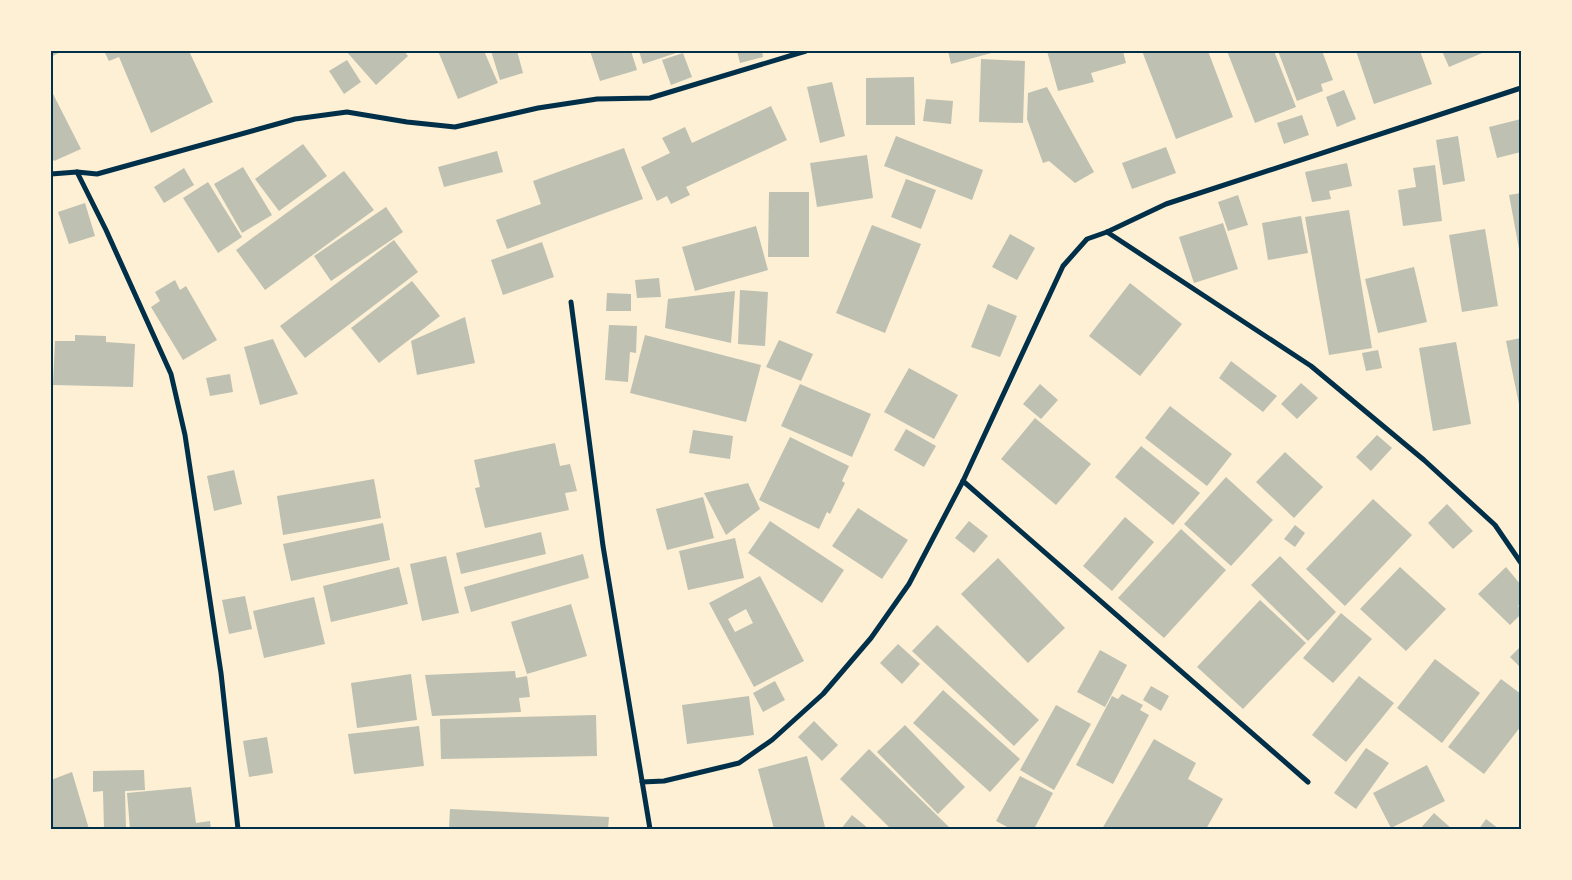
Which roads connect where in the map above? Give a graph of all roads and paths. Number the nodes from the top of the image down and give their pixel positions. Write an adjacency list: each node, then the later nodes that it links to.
1 (806, 51): 3 (street)
2 (1521, 88): 5 (street)
3 (77, 172): 4 (street); 11 (street)
4 (51, 174)
5 (1107, 232): 7 (street); 8 (street)
6 (571, 302): 9 (street)
7 (963, 481): 9 (street); 10 (street)
8 (1521, 563)
9 (642, 782): 12 (street)
10 (1308, 782)
11 (238, 829)
12 (650, 829)

